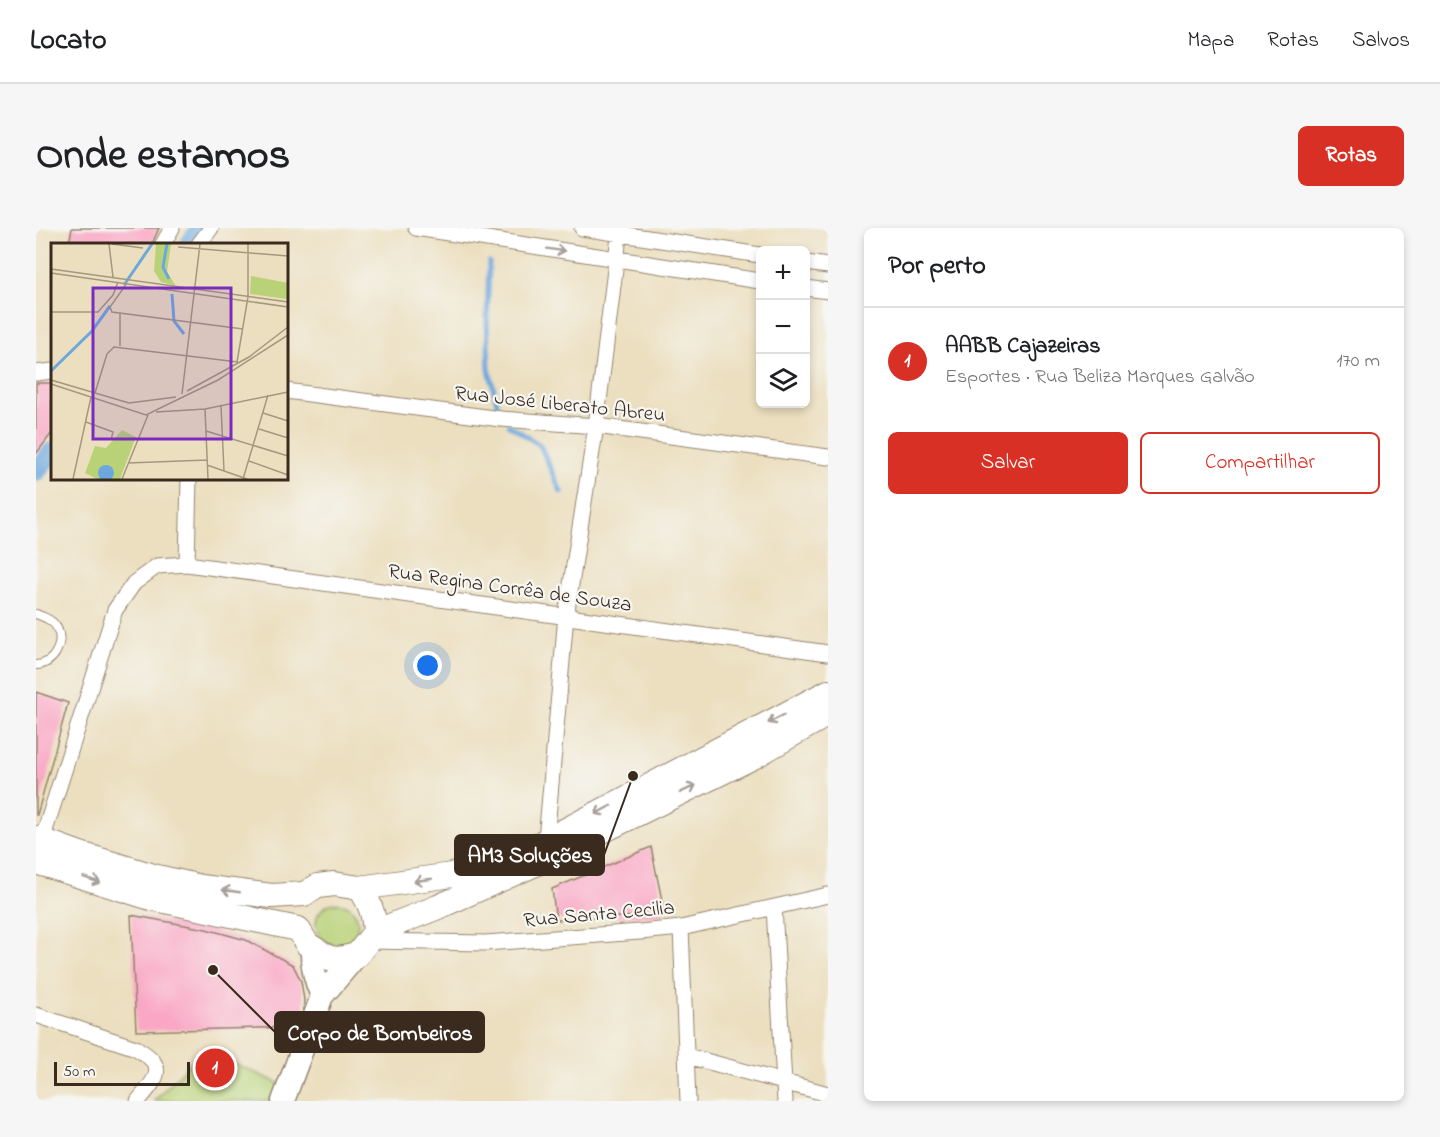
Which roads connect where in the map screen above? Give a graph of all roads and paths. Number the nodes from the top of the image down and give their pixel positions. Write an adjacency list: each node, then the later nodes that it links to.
1 (172, 228): 6 (street)
2 (211, 228): 7 (street)
3 (416, 228): 9 (street, one-way to 9)
4 (582, 228): 5 (street)
5 (620, 230): 8 (street); 9 (street)
6 (164, 243)
7 (201, 243)
8 (756, 254)
9 (615, 259): 12 (street); 18 (street)
10 (810, 264): 11 (street)
11 (828, 267)
12 (756, 280)
13 (810, 289): 14 (street)
14 (828, 291)
15 (51, 371): 16 (street)
16 (36, 373)
17 (288, 391): 18 (street, Rua José Liberato Abreu)
18 (596, 426): 19 (street, Rua José Liberato Abreu); 23 (street)
19 (828, 457)
20 (189, 480): 21 (street)
21 (187, 564): 23 (street, Rua Regina Corrêa de Souza); 29 (street, Rua Regina Corrêa de Souza)
22 (36, 615): 25 (lane)
23 (566, 616): 24 (street, Rua Regina Corrêa de Souza); 28 (street)
24 (828, 653)
25 (36, 665)
26 (828, 692): 28 (main road, one-way to 28)
27 (828, 714): 36 (main road, one-way to 27)
28 (546, 840): 30 (main road, one-way to 30)
29 (38, 847): 31 (main road, one-way to 29); 35 (main road, one-way to 35)
30 (360, 888): 31 (main road); 36 (main road)
31 (304, 894): 35 (main road)
32 (828, 896): 33 (street, Rua Santa Cecilia)
33 (774, 907): 34 (street, Rua Santa Cecilia); 40 (street)
34 (681, 928): 36 (street, Rua Santa Cecilia); 39 (street)
35 (305, 938): 36 (main road); 37 (street)
36 (367, 943): 37 (street)
37 (322, 996): 43 (street)
38 (36, 1015): 42 (street)
39 (687, 1056): 40 (street); 44 (street)
40 (784, 1082): 41 (street); 45 (street)
41 (828, 1094)
42 (138, 1101)
43 (283, 1101)
44 (688, 1101)
45 (784, 1101)

